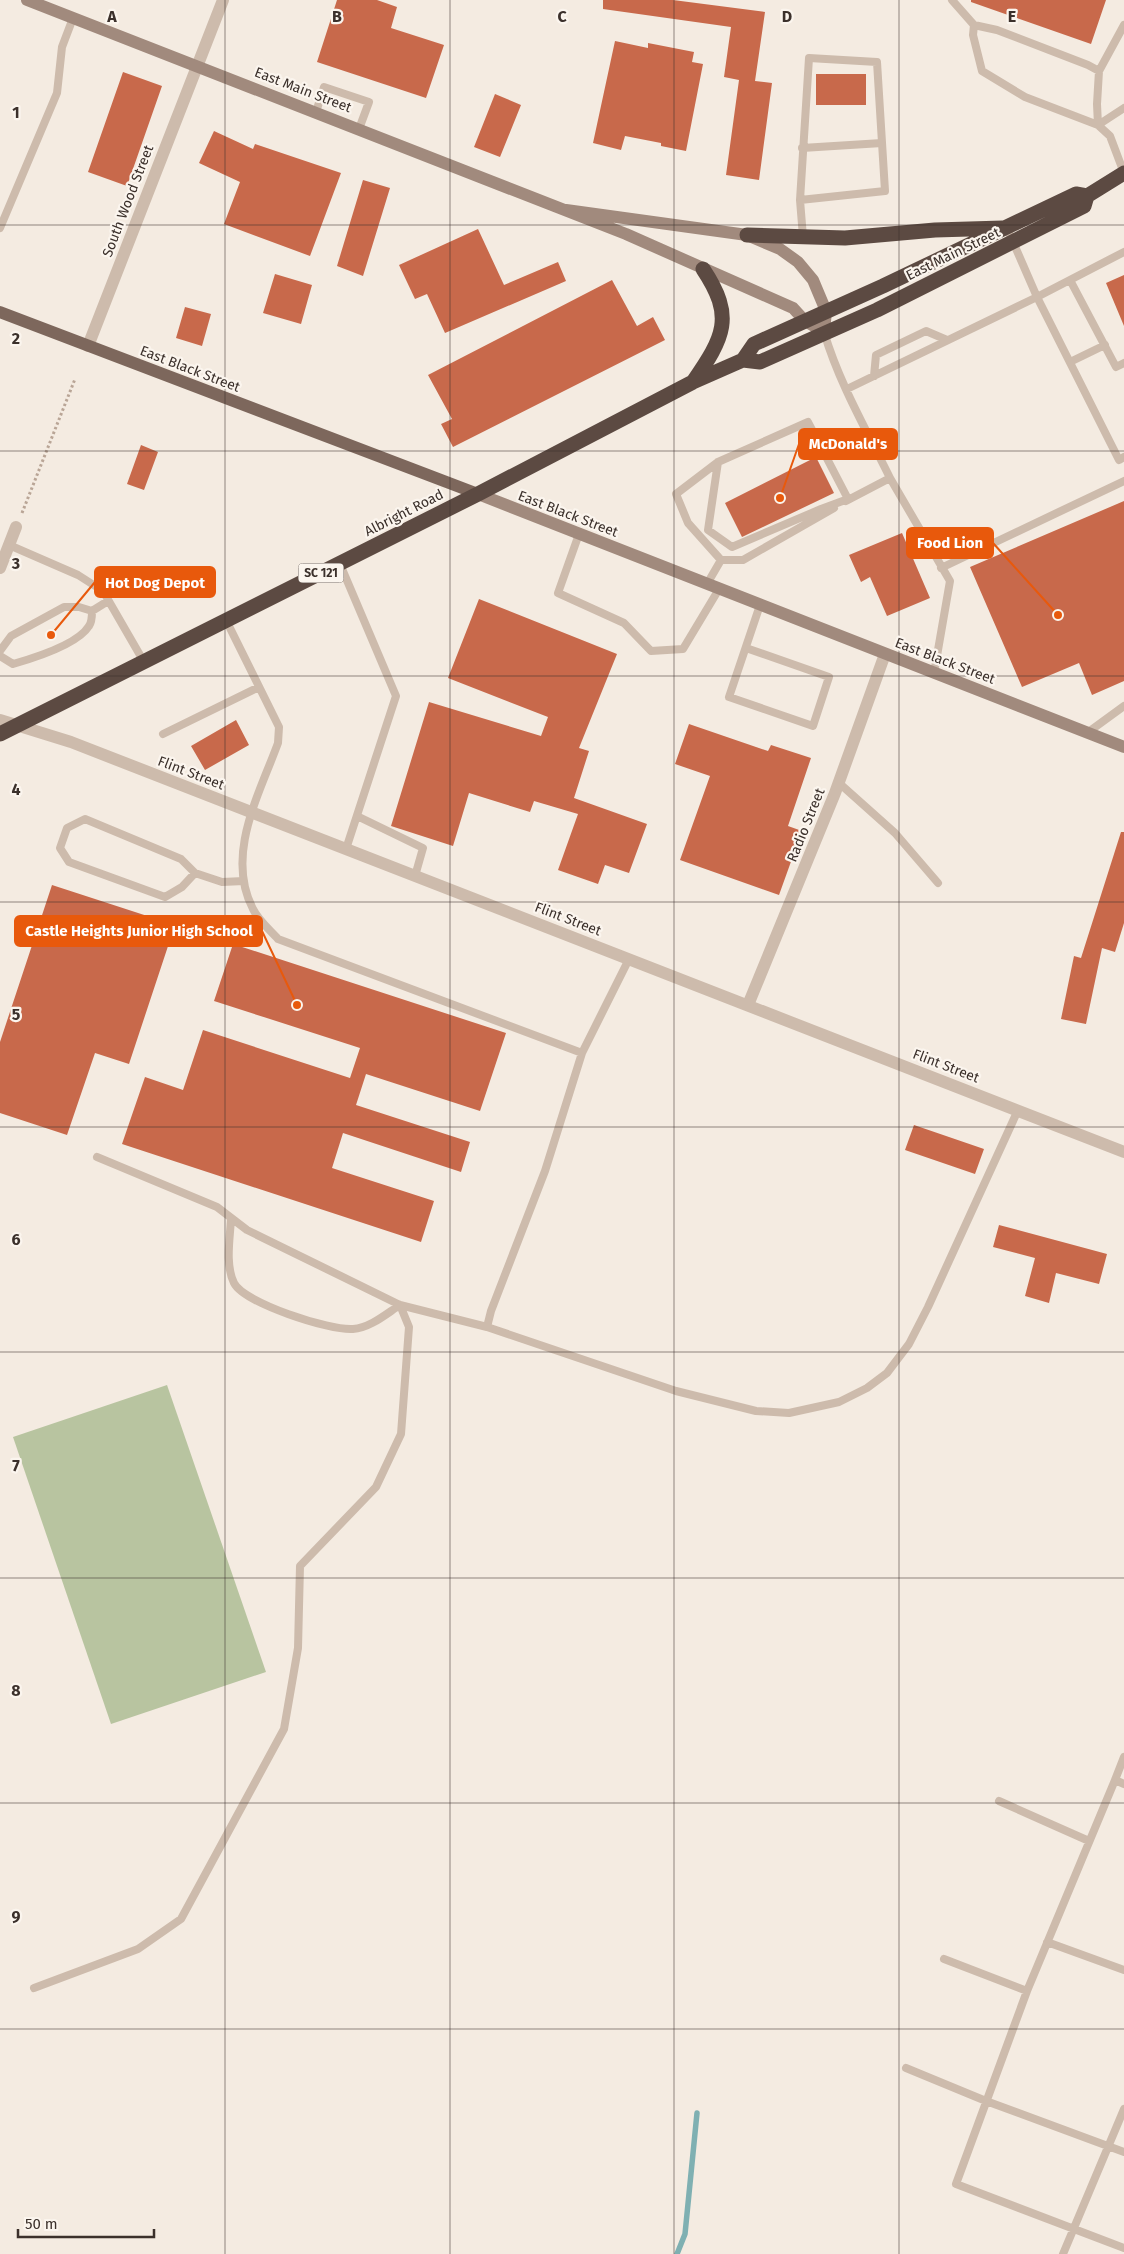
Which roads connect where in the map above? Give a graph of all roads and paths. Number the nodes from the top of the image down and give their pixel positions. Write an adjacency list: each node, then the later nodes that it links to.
1 (27, 0): 4 (street, East Main Street)
2 (223, 0): 7 (street, South Wood Street)
3 (952, 0): 5 (lane)
4 (73, 18): 7 (street, East Main Street); 19 (lane)
5 (974, 25): 8 (lane); 11 (lane)
6 (1124, 25): 8 (lane)
7 (197, 66): 10 (street, East Main Street); 36 (street, South Wood Street)
8 (1099, 71): 11 (lane)
9 (1124, 108): 11 (lane)
10 (316, 112): 12 (street, East Main Street); 12 (lane)
11 (1098, 125): 15 (lane)
12 (358, 129): 18 (street, East Main Street)
13 (882, 143): 14 (lane); 14 (lane); 17 (lane)
14 (802, 148): 17 (lane)
15 (1124, 173): 16 (highway, East Main Street)
16 (1087, 196): 20 (highway, East Main Street); 23 (highway, East Main Street)
17 (800, 200): 22 (lane)
18 (566, 210): 21 (street, East Main Street); 26 (street, East Main Street)
19 (0, 228)
20 (1007, 228): 22 (highway); 23 (lane); 25 (highway, East Main Street)
21 (748, 235): 22 (highway); 30 (street, East Main Street)
22 (803, 237)
23 (1014, 242): 28 (highway, East Main Street); 29 (lane)
24 (1124, 252): 27 (lane)
25 (920, 267): 28 (highway); 30 (highway, East Main Street)
26 (703, 269): 32 (street, East Main Street); 42 (highway)
27 (1070, 280): 29 (lane); 35 (lane)
28 (930, 284): 33 (highway, East Main Street)
29 (1036, 298): 34 (lane); 38 (lane)
30 (826, 311): 32 (highway, East Main Street); 33 (street, East Main Street)
31 (0, 312): 36 (main road, East Black Street)
32 (804, 320): 33 (street, East Main Street); 37 (highway, East Main Street)
33 (824, 332): 37 (highway, Albright Road); 43 (lane)
34 (947, 340): 40 (lane); 40 (lane)
35 (1105, 345): 38 (lane); 39 (lane)
36 (88, 346): 49 (main road, East Black Street)
37 (743, 360): 42 (highway, Albright Road)
38 (1070, 362): 44 (lane)
39 (1124, 363)
40 (874, 376): 43 (lane)
41 (75, 379): 51 (path)
42 (693, 382): 49 (highway, Albright Road)
43 (847, 389): 47 (lane)
44 (1122, 459): 46 (lane)
45 (718, 462): 50 (lane); 50 (lane); 54 (lane)
46 (1124, 469)
47 (890, 478): 50 (lane); 57 (lane)
48 (1124, 481): 57 (lane)
49 (478, 494): 52 (street, East Black Street); 55 (highway, Albright Road / SC 121)
50 (848, 499): 54 (lane)
51 (16, 527): 53 (street)
52 (579, 534): 58 (street, East Black Street); 59 (lane)
53 (9, 545): 56 (street); 60 (lane)
54 (721, 560): 58 (lane)
55 (340, 564): 63 (highway, Albright Road / SC 121); 80 (lane)
56 (0, 568)
57 (941, 568): 69 (lane)
58 (707, 584): 59 (street, East Black Street)
59 (719, 589): 61 (street, East Black Street)
60 (108, 601): 62 (lane); 68 (lane)
61 (760, 605): 64 (lane); 66 (street, East Black Street)
62 (92, 611): 65 (lane); 67 (lane)
63 (226, 620): 68 (highway, Albright Road / SC 121); 70 (lane)
64 (746, 648): 64 (lane)
65 (0, 651)
66 (885, 654): 69 (street, East Black Street); 78 (street, Radio Street)
67 (0, 656)
68 (144, 662): 73 (highway, Albright Road / SC 121)
69 (934, 673): 74 (street, East Black Street)
70 (259, 688): 76 (lane); 79 (lane)
71 (1124, 706): 74 (lane)
72 (0, 720): 73 (street, Flint Street)
73 (18, 725): 75 (highway, Albright Road / SC 121); 79 (street, Flint Street)
74 (1087, 733): 77 (street, East Black Street)
75 (0, 734)
76 (162, 734)
77 (1124, 747)
78 (839, 783): 85 (lane); 87 (street, Radio Street)
79 (252, 813): 81 (street, Flint Street); 84 (lane)
80 (357, 816): 81 (lane); 83 (lane)
81 (346, 849): 83 (street, Flint Street)
82 (195, 873): 82 (lane); 84 (lane)
83 (415, 876): 86 (street, Flint Street)
84 (244, 881): 88 (lane)
85 (938, 883)
86 (629, 959): 87 (street, Flint Street); 88 (lane)
87 (748, 1005): 89 (street, Flint Street)
88 (582, 1053): 94 (lane)
89 (1018, 1110): 90 (street, Flint Street); 94 (lane)
90 (1124, 1152)
91 (97, 1157): 92 (lane)
92 (230, 1218): 93 (lane); 93 (lane)
93 (400, 1305): 94 (lane); 103 (lane)
94 (487, 1327)
95 (1124, 1757): 96 (lane)
96 (1115, 1780): 97 (lane); 99 (lane)
97 (1124, 1784)
98 (999, 1801): 99 (lane)
99 (1089, 1841): 100 (lane)
100 (1047, 1942): 102 (lane); 104 (lane)
101 (944, 1959): 104 (lane)
102 (1124, 1970)
103 (34, 1988)
104 (1027, 1991): 106 (lane)
105 (906, 2068): 106 (lane)
106 (986, 2101): 108 (lane); 110 (lane)
107 (1124, 2109): 108 (lane)
108 (1108, 2146): 109 (lane); 110 (lane)
109 (1124, 2152)
110 (1073, 2228): 111 (lane); 112 (lane)
111 (1124, 2248)
112 (1063, 2254)

